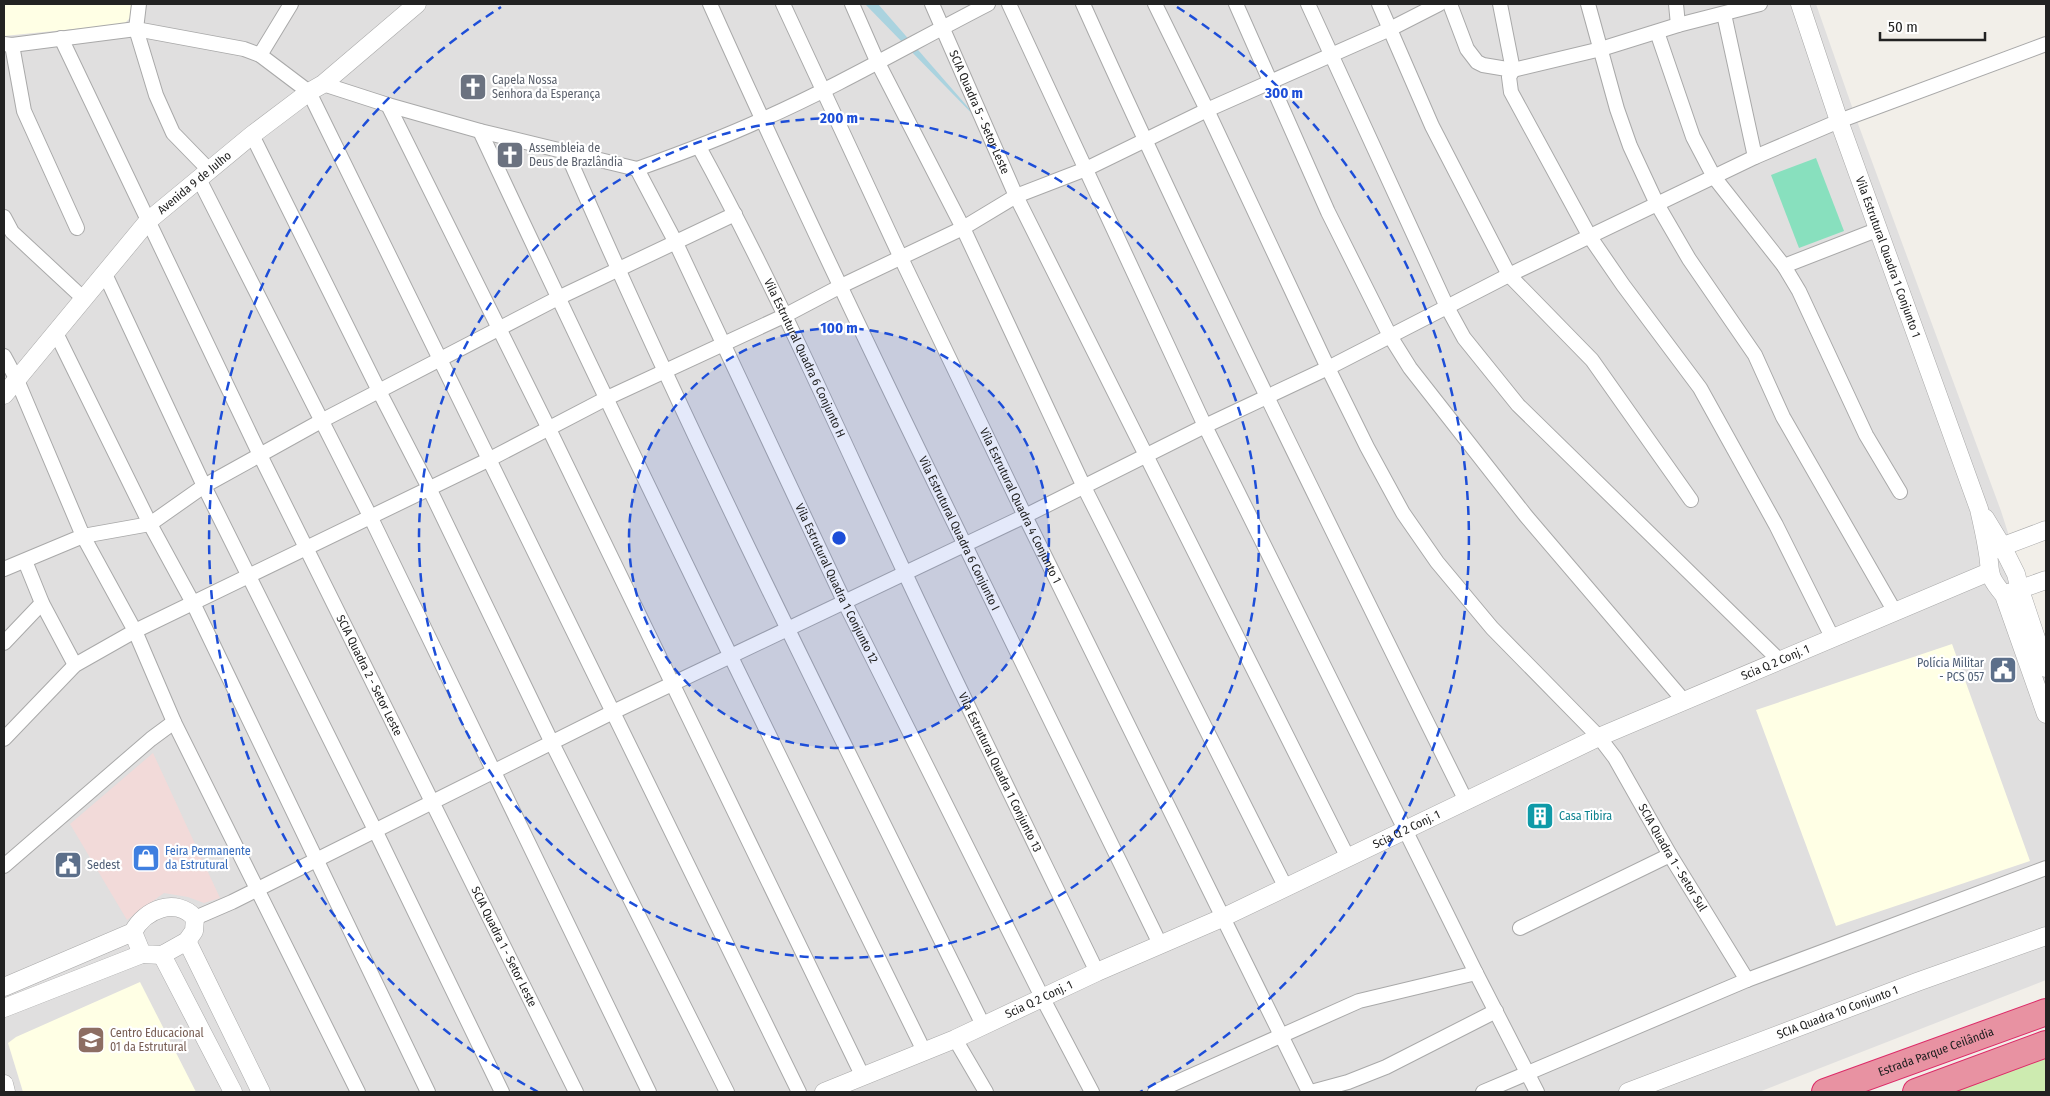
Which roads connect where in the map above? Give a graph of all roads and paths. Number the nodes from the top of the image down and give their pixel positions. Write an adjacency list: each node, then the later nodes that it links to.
1 (139, 4): 25 (street)
2 (291, 4): 32 (street)
3 (417, 4): 37 (street, Avenida 9 de Julho)
4 (710, 4): 41 (street, Vila Estrutural Quadra 6 Conjunto I)
5 (784, 4): 38 (street, Vila Estrutural Quadra 4 Conjunto 1)
6 (852, 4): 34 (street)
7 (932, 4): 24 (street, SCIA Quadra 5 - Setor Leste)
8 (988, 4): 24 (street)
9 (1008, 4): 50 (street)
10 (1082, 4): 45 (street)
11 (1155, 4): 40 (street, SCIA Quadra 1 - Setor Sul)
12 (1236, 4): 36 (street)
13 (1308, 4): 33 (street)
14 (1378, 4): 26 (street)
15 (1439, 4): 26 (street)
16 (1450, 4): 35 (street)
17 (1500, 4): 35 (street)
18 (1588, 4): 31 (street)
19 (1676, 4): 23 (street)
20 (1760, 4): 22 (street)
21 (1800, 4): 42 (street, Vila Estrutural Quadra 1 Conjunto 1)
22 (1724, 14): 23 (street); 48 (street)
23 (1678, 25): 27 (street)
24 (943, 27): 34 (street); 53 (street, SCIA Quadra 5 - Setor Leste)
25 (136, 29): 28 (street); 32 (street); 51 (street)
26 (1390, 29): 33 (street); 67 (street)
27 (1657, 32): 31 (street); 52 (street)
28 (61, 38): 30 (street); 57 (street, SCIA Quadra 2 - Setor Leste)
29 (2046, 44): 42 (street)
30 (8, 45): 58 (street)
31 (1602, 49): 35 (street); 54 (street)
32 (260, 55): 37 (street)
33 (1332, 55): 36 (street); 71 (street)
34 (877, 61): 38 (street); 59 (street)
35 (1512, 70): 61 (street)
36 (1271, 82): 40 (street); 75 (street)
37 (316, 88): 39 (street); 44 (street, Avenida 9 de Julho); 78 (street)
38 (823, 90): 41 (street); 63 (street, Vila Estrutural Quadra 4 Conjunto 1)
39 (388, 105): 43 (street); 73 (street)
40 (1207, 110): 45 (street); 79 (street, SCIA Quadra 1 - Setor Sul)
41 (762, 120): 46 (street); 68 (street, Vila Estrutural Quadra 6 Conjunto I)
42 (1839, 121): 48 (street); 60 (street, Vila Estrutural Quadra 1 Conjunto 1)
43 (480, 131): 47 (street); 70 (street)
44 (252, 135): 51 (street, Avenida 9 de Julho); 82 (street)
45 (1144, 140): 50 (street); 84 (street)
46 (699, 147): 49 (street); 55 (street, Vila Estrutural Quadra 6 Conjunto H)
47 (566, 151): 49 (street); 65 (street)
48 (1755, 158): 52 (street)
49 (637, 168): 62 (street, Vila Estrutural Quadra 1 Conjunto 12)
50 (1086, 169): 53 (street); 87 (street)
51 (204, 174): 57 (street, Avenida 9 de Julho); 86 (street)
52 (1714, 177): 54 (street); 64 (street)
53 (1016, 196): 59 (street); 90 (street, SCIA Quadra 5 - Setor Leste)
54 (1657, 204): 61 (street); 115 (street)
55 (735, 214): 62 (street); 72 (street, Vila Estrutural Quadra 6 Conjunto H)
56 (4, 217): 69 (street)
57 (148, 221): 66 (street, Avenida 9 de Julho); 89 (street, SCIA Quadra 2 - Setor Leste)
58 (77, 228)
59 (963, 228): 63 (street); 93 (street)
60 (1879, 229): 64 (street); 104 (street, Vila Estrutural Quadra 1 Conjunto 1)
61 (1590, 237): 67 (street); 118 (street)
62 (675, 241): 65 (street); 76 (street, Vila Estrutural Quadra 1 Conjunto 12)
63 (901, 258): 68 (street); 98 (street, Vila Estrutural Quadra 4 Conjunto 1)
64 (1784, 266): 95 (street)
65 (618, 270): 70 (street); 80 (street)
66 (104, 272): 69 (street, Avenida 9 de Julho); 92 (street)
67 (1509, 275): 71 (street); 96 (street)
68 (841, 286): 72 (street); 102 (street, Vila Estrutural Quadra 6 Conjunto I)
69 (84, 298): 74 (street, Avenida 9 de Julho)
70 (558, 298): 73 (street); 85 (street)
71 (1447, 307): 75 (street); 121 (street)
72 (786, 315): 76 (street); 108 (street, Vila Estrutural Quadra 6 Conjunto H)
73 (499, 330): 78 (street); 88 (street)
74 (56, 333): 81 (street, Avenida 9 de Julho); 99 (street)
75 (1390, 336): 79 (street); 125 (street)
76 (723, 345): 80 (street); 112 (street, Vila Estrutural Quadra 1 Conjunto 12)
77 (4, 356): 81 (street)
78 (441, 360): 82 (street); 91 (street)
79 (1328, 368): 84 (street); 129 (street, SCIA Quadra 1 - Setor Sul)
80 (665, 371): 85 (street); 116 (street)
81 (17, 380): 83 (street, Avenida 9 de Julho); 101 (street)
82 (379, 391): 86 (street); 94 (street)
83 (4, 395)
84 (1266, 396): 87 (street); 134 (street)
85 (606, 398): 88 (street); 120 (street)
86 (323, 420): 89 (street); 97 (street)
87 (1206, 426): 90 (street); 136 (street)
88 (549, 429): 91 (street); 124 (street)
89 (260, 454): 92 (street); 103 (street, SCIA Quadra 2 - Setor Leste)
90 (1145, 456): 93 (street); 138 (street, SCIA Quadra 5 - Setor Leste)
91 (490, 459): 94 (street); 126 (street)
92 (204, 486): 99 (street); 109 (street)
93 (1084, 487): 98 (street); 142 (street)
94 (430, 488): 97 (street); 131 (street)
95 (1900, 492)
96 (1691, 500)
97 (370, 516): 103 (street); 132 (street)
98 (1024, 516): 102 (street); 145 (street, Vila Estrutural Quadra 4 Conjunto 1)
99 (150, 524): 101 (street); 114 (street)
100 (2046, 530): 104 (street)
101 (83, 536): 105 (street); 117 (street)
102 (965, 543): 108 (street); 150 (street, Vila Estrutural Quadra 6 Conjunto I)
103 (307, 549): 109 (street); 133 (street, SCIA Quadra 2 - Setor Leste)
104 (1995, 549): 107 (street); 111 (street, Vila Estrutural Quadra 1 Conjunto 1)
105 (25, 561): 106 (street); 113 (street)
106 (4, 569)
107 (1989, 572): 111 (street); 115 (street, Scia Q 2 Conj. 1)
108 (905, 573): 112 (street); 153 (street, Vila Estrutural Quadra 1 Conjunto 13)
109 (248, 576): 114 (street); 135 (street)
110 (2046, 580): 111 (street)
111 (2012, 592): 123 (street); 127 (street)
112 (844, 601): 116 (street); 157 (street, Vila Estrutural Quadra 1 Conjunto 12)
113 (42, 603): 119 (street); 122 (street)
114 (193, 603): 117 (street); 139 (street)
115 (1895, 612): 118 (street, Scia Q 2 Conj. 1)
116 (787, 628): 120 (street); 161 (street)
117 (135, 631): 122 (street); 128 (street)
118 (1832, 637): 121 (street, Scia Q 2 Conj. 1)
119 (4, 643)
120 (730, 657): 124 (street); 165 (street)
121 (1779, 660): 125 (street, Scia Q 2 Conj. 1)
122 (74, 665): 130 (street)
123 (2046, 668)
124 (672, 684): 126 (street); 167 (street)
125 (1684, 700): 129 (street, Scia Q 2 Conj. 1)
126 (611, 713): 131 (street); 178 (street)
127 (2046, 714)
128 (174, 722): 140 (street); 143 (street)
129 (1598, 737): 134 (street, Scia Q 2 Conj. 1); 137 (street, SCIA Quadra 1 - Setor Sul)
130 (4, 739)
131 (552, 743): 132 (street); 177 (street)
132 (494, 772): 133 (street); 176 (street)
133 (432, 801): 135 (street); 175 (street, SCIA Quadra 1 - Setor Leste)
134 (1466, 801): 136 (street, Scia Q 2 Conj. 1)
135 (375, 830): 139 (street); 174 (street)
136 (1407, 831): 138 (street, Scia Q 2 Conj. 1); 154 (street)
137 (1670, 855): 146 (street); 155 (street, SCIA Quadra 1 - Setor Sul)
138 (1348, 858): 142 (street, Scia Q 2 Conj. 1)
139 (316, 859): 143 (street); 173 (street)
140 (4, 866)
141 (2046, 868): 155 (street)
142 (1286, 888): 145 (street, Scia Q 2 Conj. 1)
143 (256, 890): 144 (street); 172 (street)
144 (195, 918): 147 (street); 149 (street)
145 (1222, 918): 150 (street, Scia Q 2 Conj. 1); 162 (street, Vila Estrutural Quadra 4 Conjunto 1)
146 (1520, 928)
147 (132, 932): 151 (street); 156 (street)
148 (2046, 936): 186 (street, SCIA Quadra 10 Conjunto 1)
149 (187, 941): 152 (street); 171 (street)
150 (1160, 944): 153 (street, Scia Q 2 Conj. 1)
151 (142, 954): 152 (street); 158 (street)
152 (162, 955): 170 (street)
153 (1097, 972): 157 (street, Scia Q 2 Conj. 1)
154 (1476, 973): 159 (street); 162 (street)
155 (1747, 980): 166 (street)
156 (4, 987)
157 (1042, 997): 161 (street, Scia Q 2 Conj. 1); 181 (street, Vila Estrutural Quadra 1 Conjunto 12)
158 (4, 1008)
159 (1496, 1011): 166 (street); 183 (street)
160 (2046, 1012): 187 (highway, Estrada Parque Ceilândia)
161 (983, 1025): 163 (street, Scia Q 2 Conj. 1)
162 (1282, 1036): 182 (street); 183 (street, Vila Estrutural Quadra 4 Conjunto 1)
163 (955, 1038): 165 (street, Scia Q 2 Conj. 1); 180 (street)
164 (2046, 1044): 188 (highway)
165 (924, 1051): 167 (street, Scia Q 2 Conj. 1)
166 (1527, 1073): 184 (street); 185 (street)
167 (863, 1077): 179 (street, Scia Q 2 Conj. 1)
168 (4, 1084): 169 (street)
169 (6, 1092)
170 (233, 1092)
171 (261, 1092)
172 (358, 1092)
173 (428, 1092)
174 (502, 1092)
175 (576, 1092)
176 (650, 1092)
177 (727, 1092)
178 (799, 1092)
179 (824, 1092)
180 (986, 1092)
181 (1092, 1092)
182 (1155, 1092)
183 (1310, 1092)
184 (1482, 1092)
185 (1537, 1092)
186 (1628, 1092)
187 (1825, 1092)
188 (1916, 1092)

